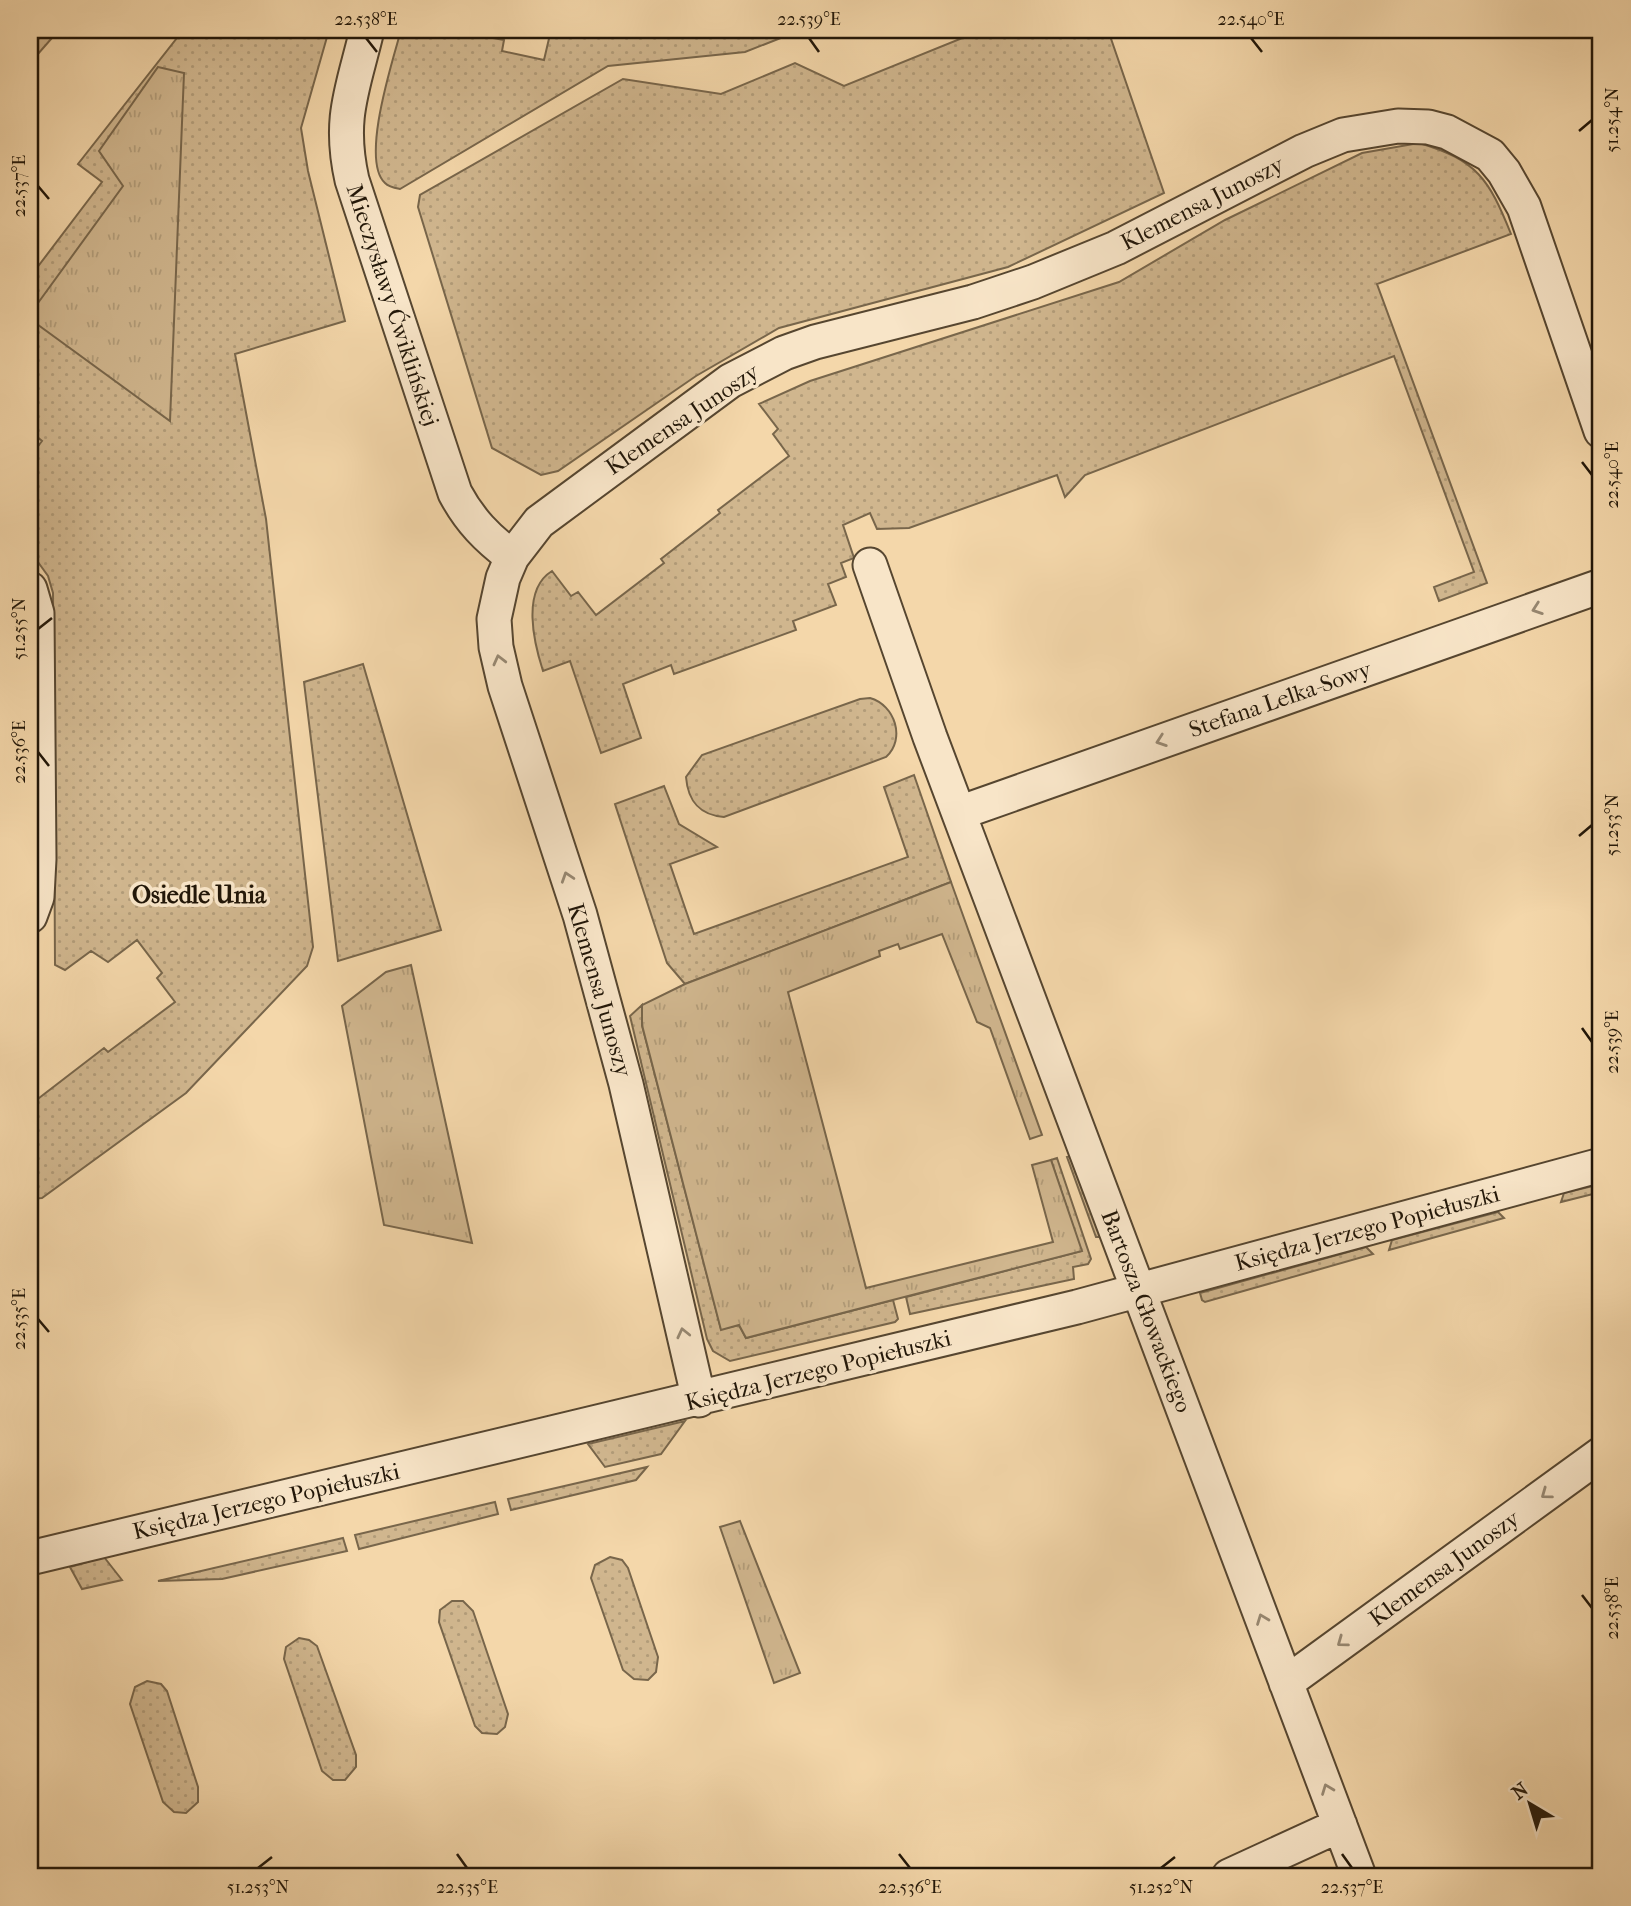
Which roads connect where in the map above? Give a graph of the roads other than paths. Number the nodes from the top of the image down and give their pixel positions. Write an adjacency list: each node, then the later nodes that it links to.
1 (367, 30): 3 (street, Mieczysławy Ćwiklińskiej)
2 (1601, 431): 3 (street, Klemensa Junoszy)
3 (512, 557): 11 (street, Klemensa Junoszy, one-way to 3)
4 (870, 565): 7 (street, Bartosza Głowackiego)
5 (1601, 586): 7 (street, Stefana Lelka-Sowy, one-way to 7)
6 (30, 589): 8 (street)
7 (959, 813): 10 (street, Bartosza Głowackiego)
8 (30, 915)
9 (1601, 1165): 10 (street, Księdza Jerzego Popiełuszki)
10 (1138, 1290): 11 (street, Księdza Jerzego Popiełuszki); 14 (street, Bartosza Głowackiego, one-way to 10)
11 (699, 1400): 13 (street, Księdza Jerzego Popiełuszki)
12 (1601, 1454): 14 (street, Klemensa Junoszy, one-way to 14)
13 (30, 1558)
14 (1286, 1683): 15 (street, Bartosza Głowackiego, one-way to 14)
15 (1340, 1825): 16 (street); 17 (street, Bartosza Głowackiego)
16 (1229, 1876)
17 (1359, 1876)

